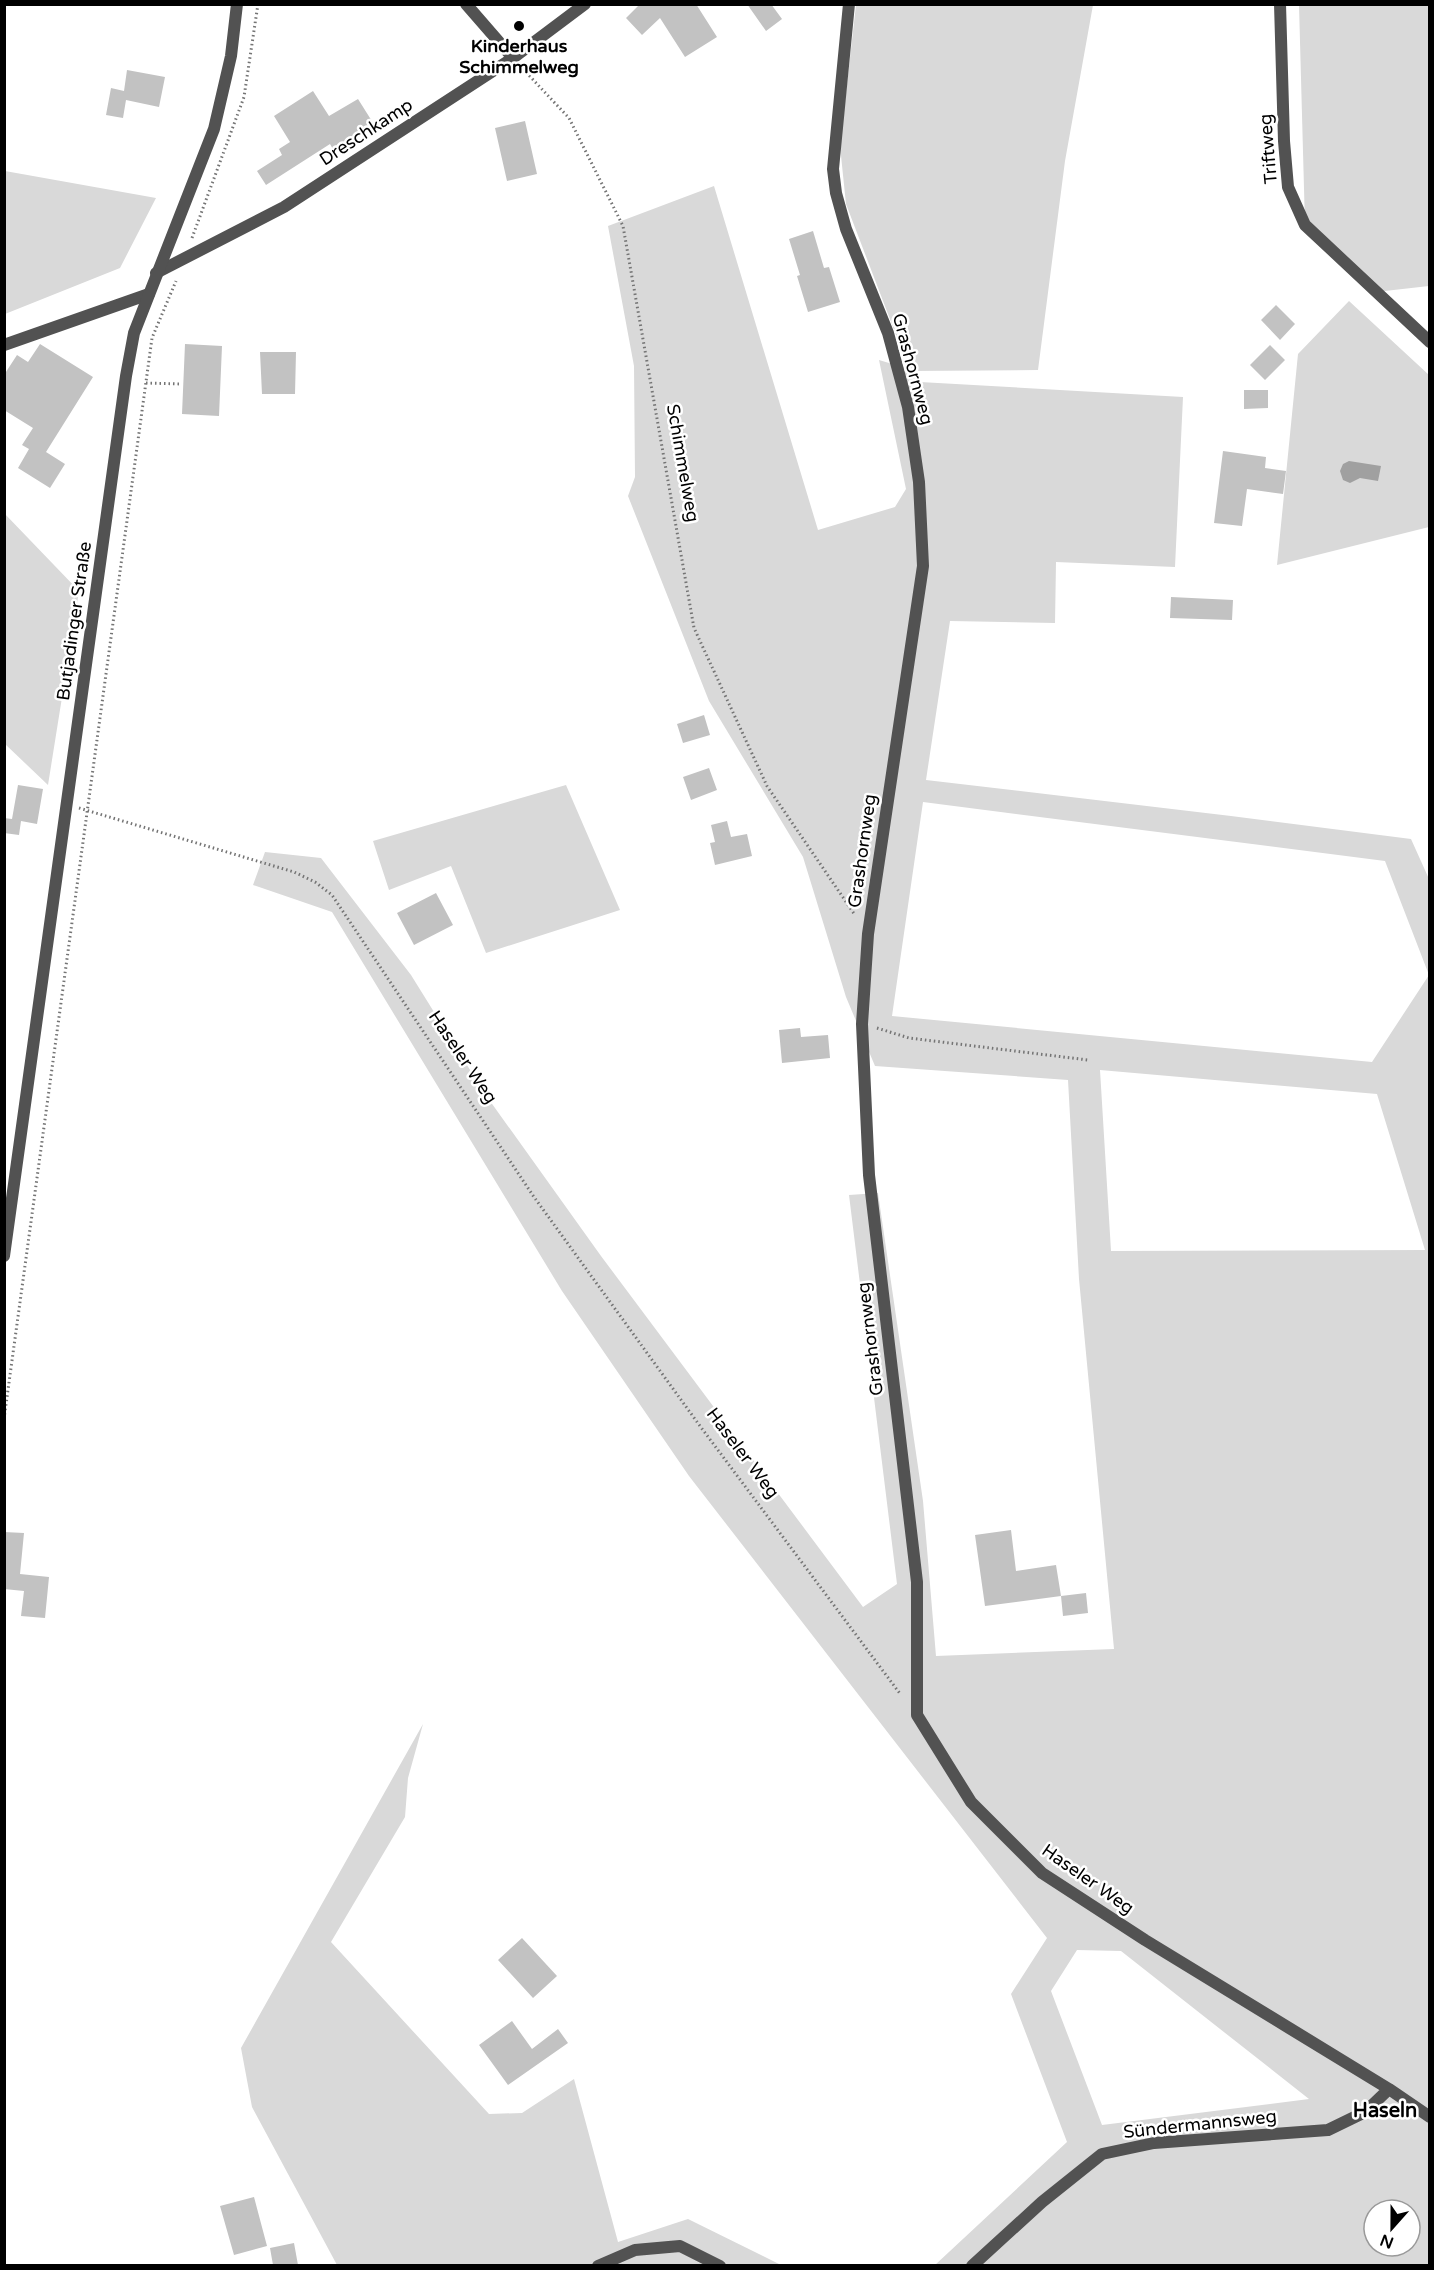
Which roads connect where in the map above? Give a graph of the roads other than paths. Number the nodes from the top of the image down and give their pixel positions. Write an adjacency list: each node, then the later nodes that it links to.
1 (237, 4): 7 (street, Butjadinger Straße)
2 (466, 4): 6 (street)
3 (585, 4): 6 (street, Dreschkamp)
4 (849, 4): 12 (street, Grashornweg)
5 (1280, 4): 9 (street, Triftweg)
6 (513, 58): 7 (street, Dreschkamp)
7 (156, 273): 8 (street, Butjadinger Straße)
8 (149, 294): 10 (street); 11 (street, Butjadinger Straße)
9 (1430, 342)
10 (4, 345)
11 (4, 1256)
12 (917, 1715): 13 (street, Haseler Weg)
13 (1389, 2089): 14 (street, Haseler Weg); 17 (street, Sündermannsweg)
14 (1430, 2116)
15 (598, 2265): 16 (street)
16 (720, 2265)
17 (972, 2265)

